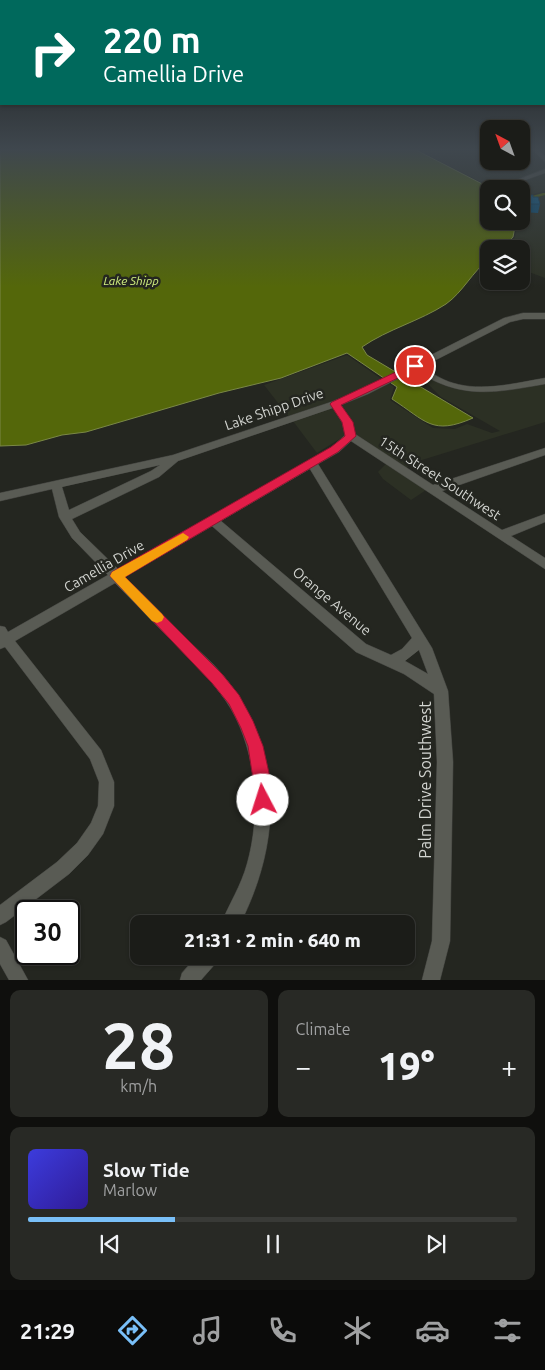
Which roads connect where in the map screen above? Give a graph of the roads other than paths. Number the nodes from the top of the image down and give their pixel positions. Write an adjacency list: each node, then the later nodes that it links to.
1 (545, 316): 2 (street, Lake Shipp Drive)
2 (412, 368): 3 (street); 4 (street, Lake Shipp Drive)
3 (545, 381)
4 (335, 404): 5 (street); 7 (street, Lake Shipp Drive)
5 (350, 436): 8 (street, Camellia Drive); 10 (street, 15th Street Southwest)
6 (545, 451): 10 (street)
7 (175, 458): 9 (street, Lake Shipp Drive); 12 (street)
8 (312, 462): 14 (street, Camellia Drive); 19 (street, Palm Drive Southwest)
9 (56, 485): 11 (street, Lake Shipp Drive); 12 (street)
10 (432, 490): 15 (street, 15th Street Southwest)
11 (0, 497)
12 (65, 517): 17 (street)
13 (545, 518): 15 (street)
14 (212, 520): 17 (street, Camellia Drive); 20 (street, Orange Avenue)
15 (502, 535): 16 (street, 15th Street Southwest)
16 (545, 564)
17 (116, 576): 18 (street, Camellia Drive); 22 (street)
18 (2, 638): 23 (street)
19 (419, 638): 20 (street); 21 (street, Palm Drive Southwest)
20 (391, 661): 21 (street, Orange Avenue)
21 (441, 691): 28 (street, Palm Drive Southwest)
22 (234, 915)
23 (0, 916)
24 (0, 946): 26 (street)
25 (202, 965): 27 (street)
26 (19, 980)
27 (189, 980)
28 (431, 980)

